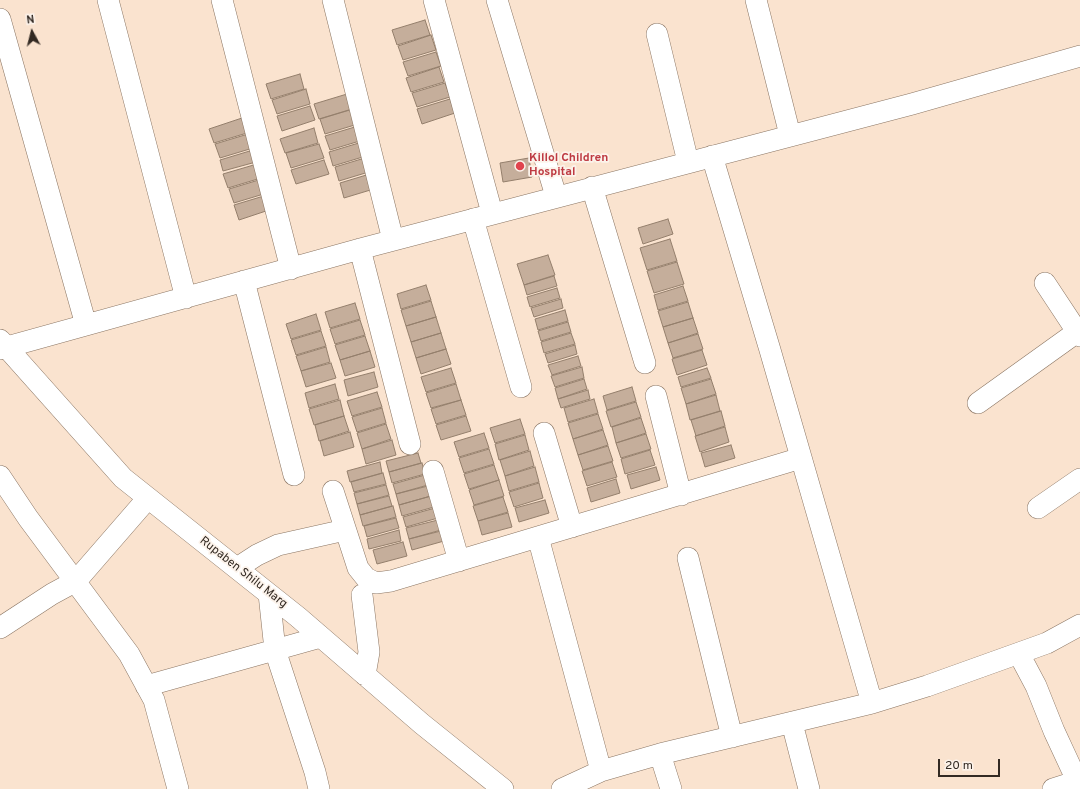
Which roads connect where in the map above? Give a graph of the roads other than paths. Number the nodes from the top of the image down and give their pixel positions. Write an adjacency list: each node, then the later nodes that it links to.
1 (108, 0): 21 (street)
2 (222, 0): 18 (street)
3 (333, 0): 16 (street)
4 (434, 0): 15 (street)
5 (497, 0): 14 (street)
6 (756, 0): 10 (street)
7 (0, 19): 22 (street)
8 (658, 34): 12 (street)
9 (1080, 56): 10 (street)
10 (790, 135): 11 (street)
11 (712, 156): 12 (street); 31 (street)
12 (688, 162): 13 (street)
13 (592, 187): 14 (street); 25 (street)
14 (556, 196): 15 (street)
15 (482, 216): 16 (street); 26 (street)
16 (393, 240): 17 (street)
17 (360, 249): 18 (street); 30 (street)
18 (291, 268): 19 (street)
19 (244, 282): 21 (street); 33 (street)
20 (1045, 283): 23 (street)
21 (186, 298): 22 (street)
22 (86, 326): 24 (street)
23 (1079, 334): 28 (street)
24 (2, 346): 38 (street, Rupaben Shilu Marg)
25 (645, 363)
26 (521, 387)
27 (656, 396): 37 (street)
28 (978, 403)
29 (544, 434): 40 (street)
30 (410, 444)
31 (802, 458): 37 (street); 56 (street)
32 (433, 470): 44 (street)
33 (294, 475)
34 (0, 476): 46 (street)
35 (1080, 480): 39 (street)
36 (333, 491): 41 (street)
37 (681, 495): 40 (street)
38 (148, 498): 45 (street, Rupaben Shilu Marg); 46 (street)
39 (1038, 508)
40 (572, 527): 42 (street)
41 (346, 530): 44 (street); 45 (street)
42 (538, 537): 44 (street); 60 (street)
43 (688, 558): 58 (street)
44 (459, 561)
45 (237, 568): 47 (street, Rupaben Shilu Marg)
46 (76, 581): 50 (street); 55 (street)
47 (269, 594): 51 (street, Rupaben Shilu Marg); 52 (street)
48 (362, 595): 54 (street)
49 (1080, 625): 53 (street)
50 (0, 628)
51 (321, 637): 52 (street); 54 (street, Rupaben Shilu Marg)
52 (275, 650): 55 (street); 63 (street)
53 (1019, 654): 56 (street); 61 (street)
54 (365, 675): 64 (street, Rupaben Shilu Marg)
55 (146, 686): 62 (street)
56 (872, 703): 57 (street)
57 (792, 723): 58 (street); 67 (street)
58 (732, 737): 59 (street)
59 (660, 754): 60 (street); 66 (street)
60 (601, 771): 65 (street)
61 (1079, 784): 68 (street)
62 (178, 789)
63 (319, 789)
64 (503, 789)
65 (562, 789)
66 (671, 789)
67 (809, 789)
68 (1053, 789)

